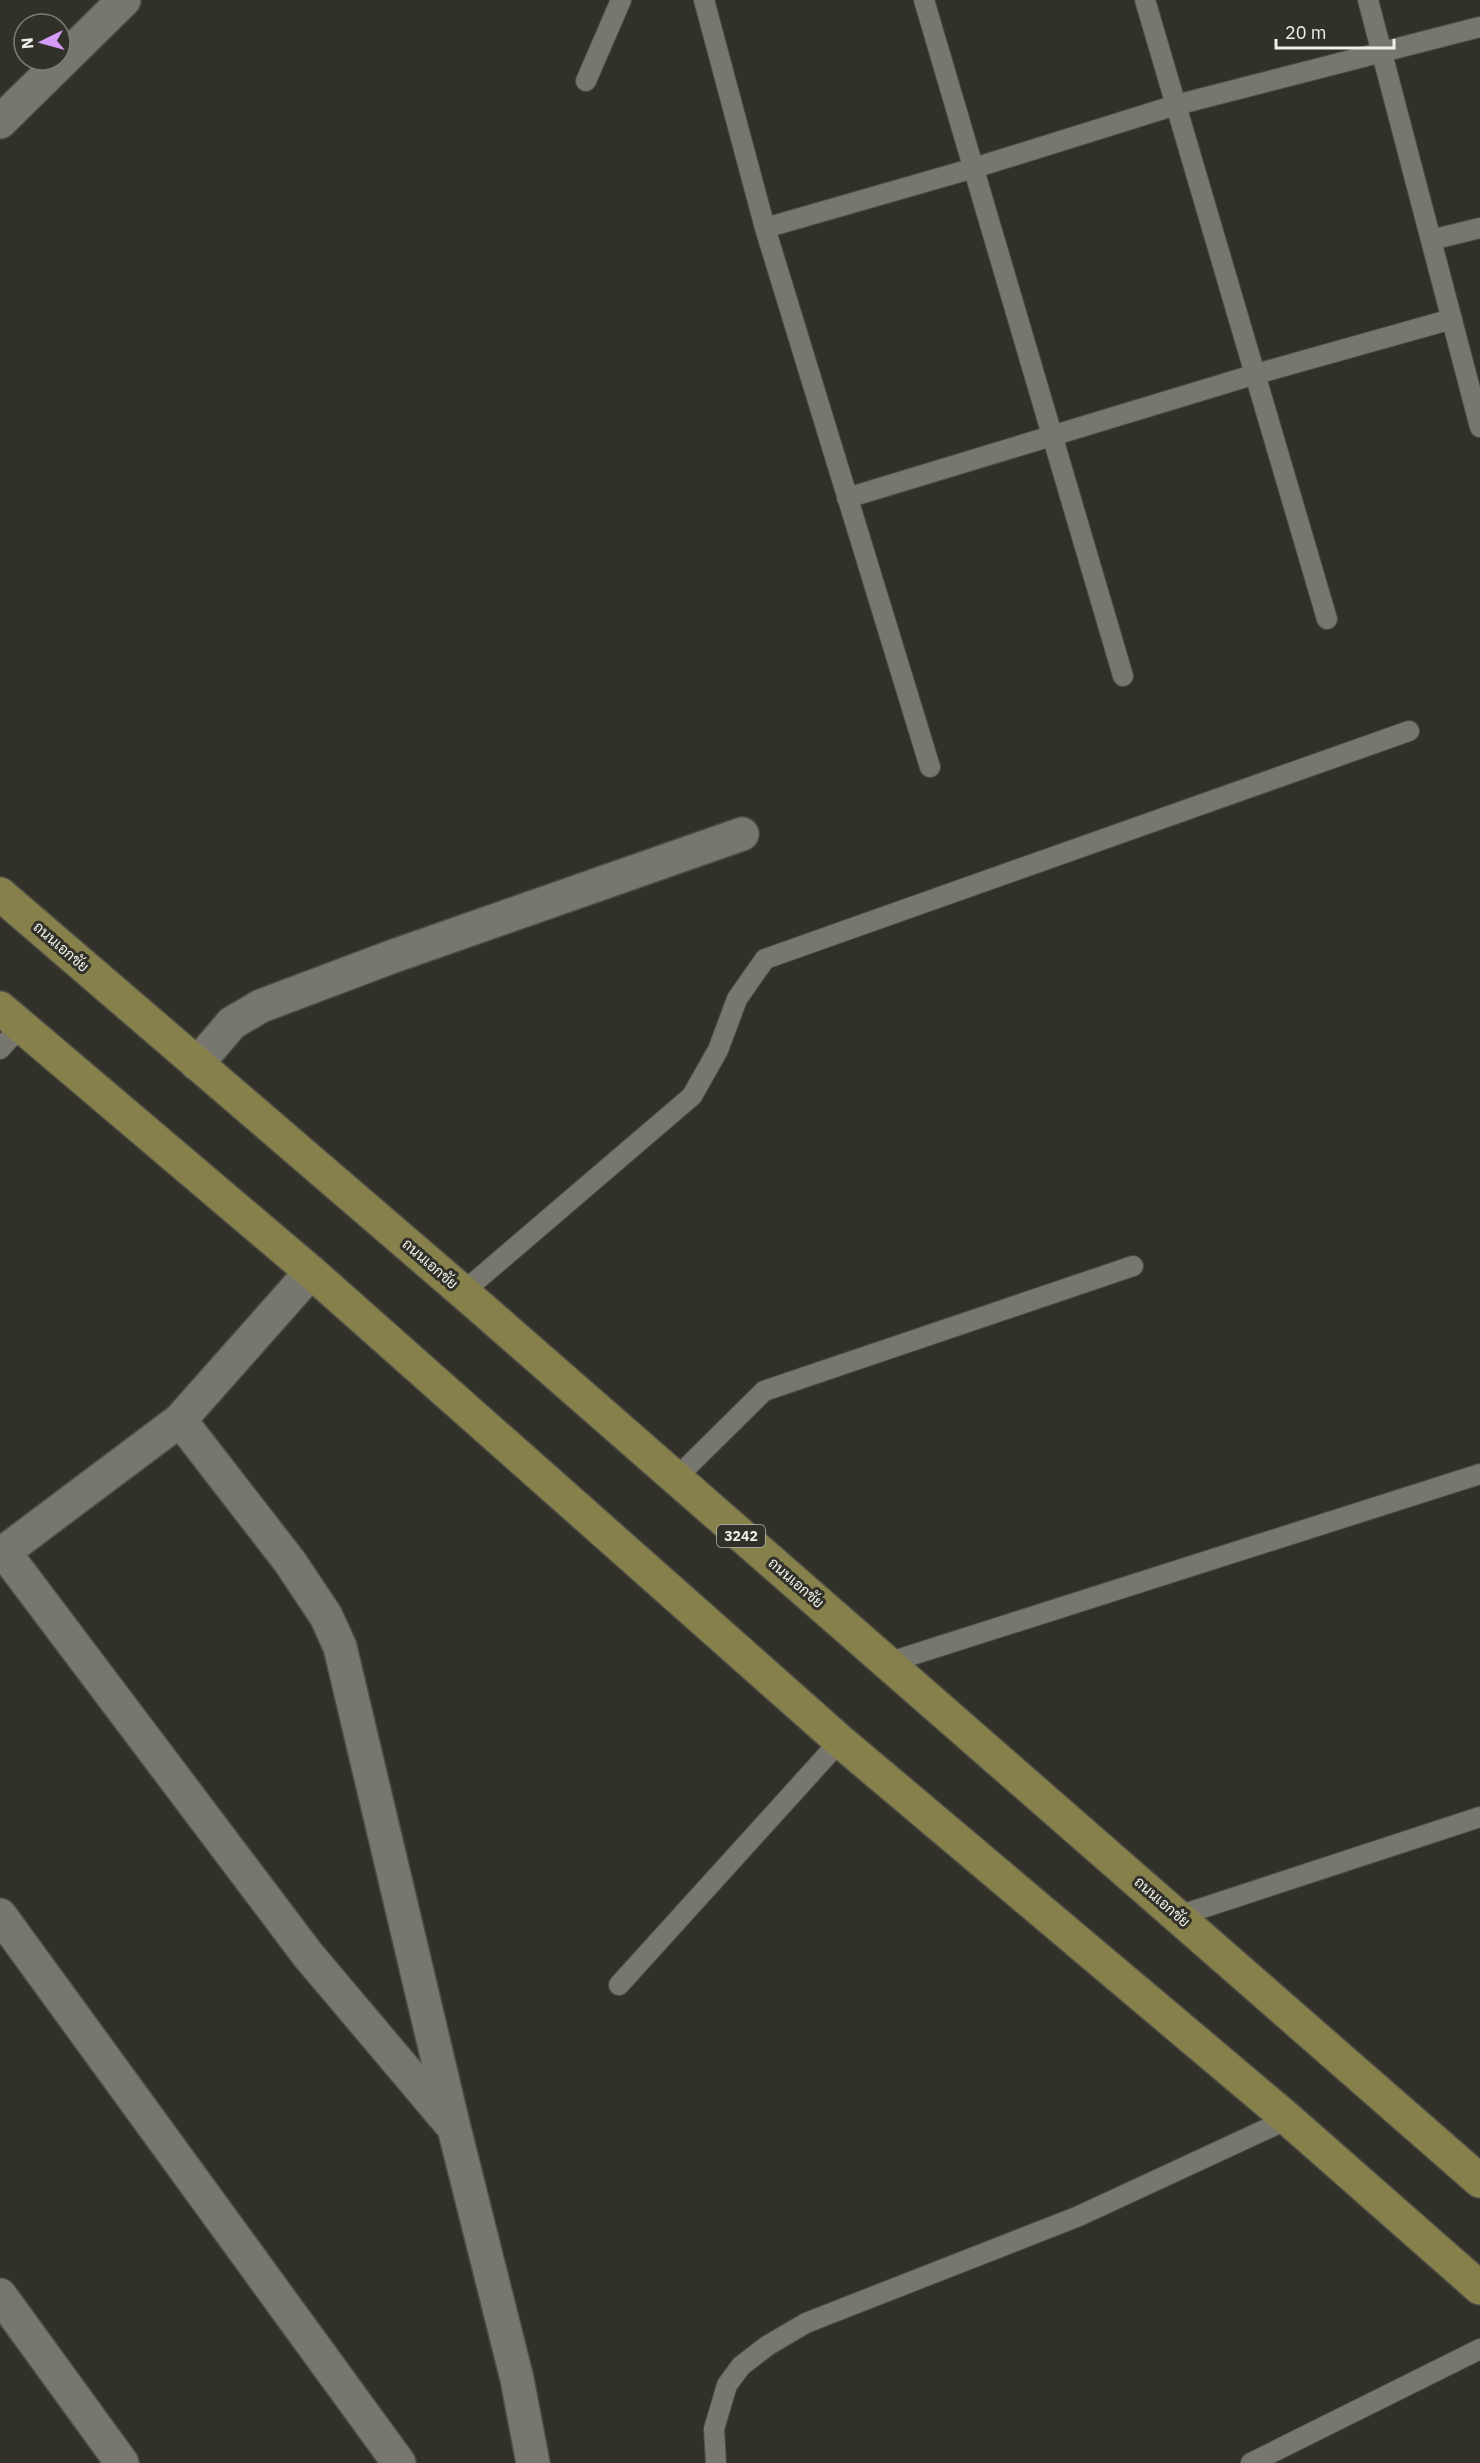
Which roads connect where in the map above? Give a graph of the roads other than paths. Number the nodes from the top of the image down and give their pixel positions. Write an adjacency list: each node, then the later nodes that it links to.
1 (124, 0): 11 (street)
2 (621, 0): 9 (lane)
3 (704, 0): 13 (lane)
4 (924, 0): 12 (lane)
5 (1145, 0): 10 (lane)
6 (1368, 0): 8 (lane)
7 (1480, 27): 8 (lane)
8 (1382, 53): 10 (lane); 15 (lane)
9 (586, 81)
10 (1176, 105): 12 (lane); 17 (lane)
11 (0, 122)
12 (974, 168): 13 (lane); 19 (lane)
13 (765, 228): 20 (lane)
14 (1480, 228): 15 (lane)
15 (1431, 240): 16 (lane)
16 (1452, 319): 17 (lane); 18 (lane)
17 (1256, 374): 19 (lane); 21 (lane)
18 (1480, 427)
19 (1052, 435): 20 (lane); 22 (lane)
20 (847, 498): 24 (lane)
21 (1327, 619)
22 (1123, 676)
23 (1408, 730): 31 (lane)
24 (930, 767)
25 (742, 834): 28 (street)
26 (0, 894): 28 (main road, ถนนเอกชัย / 3242)
27 (7, 1027): 30 (main road)
28 (196, 1064): 31 (main road, ถนนเอกชัย / 3242)
29 (1133, 1266): 34 (lane)
30 (311, 1272): 32 (street); 37 (main road)
31 (463, 1292): 34 (main road, ถนนเอกชัย / 3242)
32 (180, 1420): 35 (street); 43 (street)
33 (1480, 1474): 36 (lane)
34 (675, 1479): 36 (main road, ถนนเอกชัย / 3242)
35 (2, 1553): 43 (street)
36 (887, 1663): 40 (main road, ถนนเอกชัย / 3242)
37 (840, 1742): 41 (lane); 42 (main road)
38 (1480, 1817): 40 (lane)
39 (0, 1915): 49 (street)
40 (1178, 1916): 44 (main road, ถนนเอกชัย / 3242)
41 (619, 1985)
42 (1288, 2119): 45 (main road); 51 (lane)
43 (453, 2128): 50 (street)
44 (1480, 2181)
45 (1480, 2288)
46 (0, 2295): 48 (street)
47 (1480, 2349): 52 (lane)
48 (122, 2463)
49 (399, 2463)
50 (533, 2463)
51 (716, 2463)
52 (1251, 2463)

